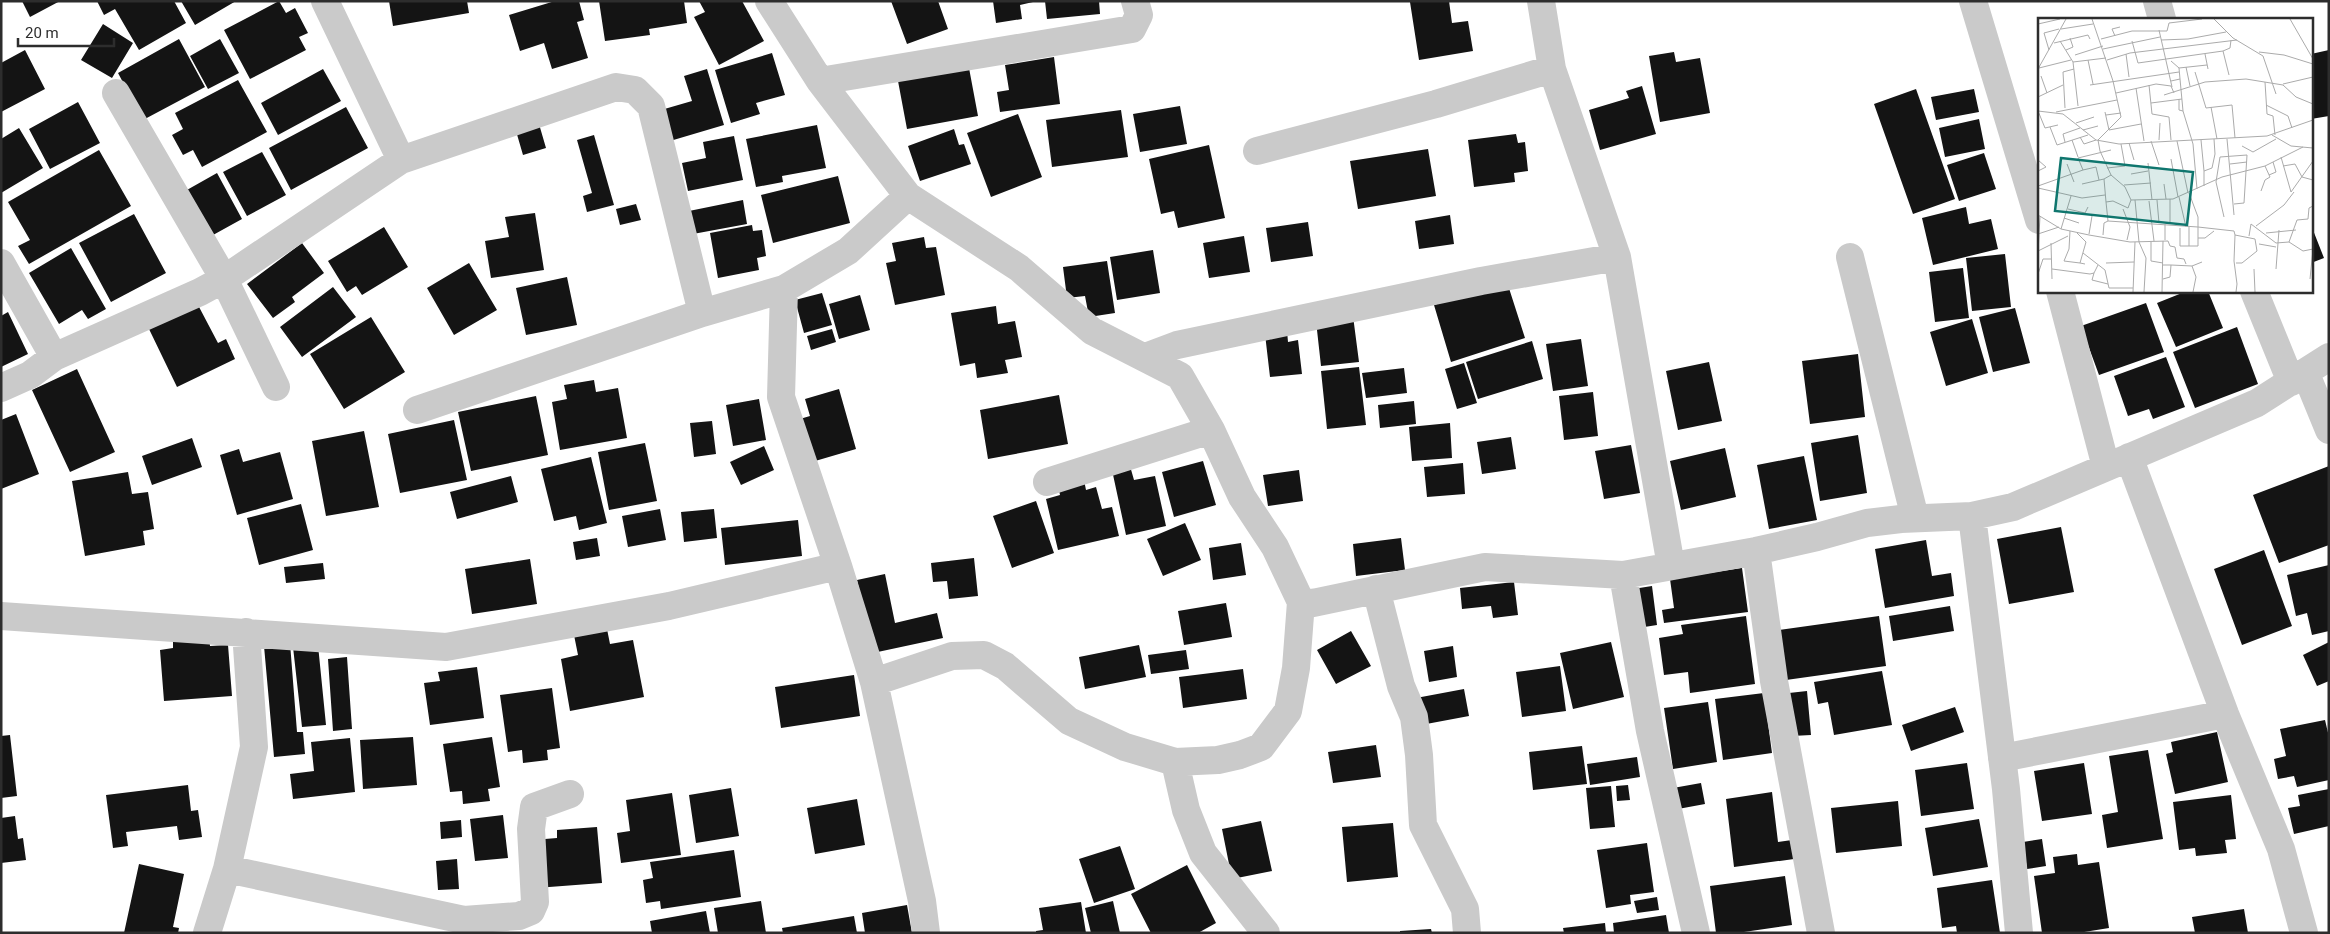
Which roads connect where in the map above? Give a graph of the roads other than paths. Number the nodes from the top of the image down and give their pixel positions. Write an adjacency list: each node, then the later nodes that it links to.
1 (325, 1): 12 (street)
2 (769, 1): 9 (street)
3 (1136, 1): 9 (street)
4 (1541, 1): 8 (street)
5 (1973, 1): 14 (street)
6 (2157, 1): 7 (street)
7 (2162, 18)
8 (1552, 69): 11 (street); 16 (street)
9 (820, 81): 13 (street)
10 (116, 93): 18 (street)
11 (1257, 151)
12 (401, 160): 18 (street); 22 (street)
13 (908, 196): 19 (street); 24 (street)
14 (2038, 217)
15 (1850, 257): 35 (street)
16 (1617, 258): 24 (street); 38 (street)
17 (1, 262): 23 (street)
18 (224, 279): 23 (street); 27 (street)
19 (784, 289): 22 (street); 37 (street)
20 (2060, 292): 32 (street)
21 (2255, 292): 26 (street)
22 (702, 313): 29 (street)
23 (54, 357): 28 (street)
24 (1145, 357): 30 (street)
25 (2329, 358): 26 (street)
26 (2298, 378): 31 (street); 32 (street)
27 (276, 386)
28 (1, 388)
29 (417, 410)
30 (1211, 430): 33 (street); 41 (street)
31 (2329, 430)
32 (2118, 462): 34 (street); 45 (street)
33 (1047, 482)
34 (1972, 516): 35 (street); 46 (street)
35 (1915, 518): 36 (street)
36 (1756, 551): 38 (street); 55 (street)
37 (838, 566): 43 (street); 44 (street)
38 (1671, 566): 39 (street)
39 (1623, 575): 40 (street); 54 (street)
40 (1376, 589): 41 (street); 53 (street)
41 (1301, 602): 47 (street)
42 (1, 616): 43 (street)
43 (246, 632): 49 (street)
44 (874, 682): 47 (street); 51 (street)
45 (2225, 714): 46 (street); 57 (street)
46 (2002, 758): 56 (street)
47 (1175, 762): 52 (street)
48 (570, 794): 49 (street)
49 (227, 869): 50 (street)
50 (207, 933)
51 (926, 933)
52 (1266, 933)
53 (1467, 933)
54 (1696, 933)
55 (1821, 933)
56 (2019, 933)
57 (2304, 933)

